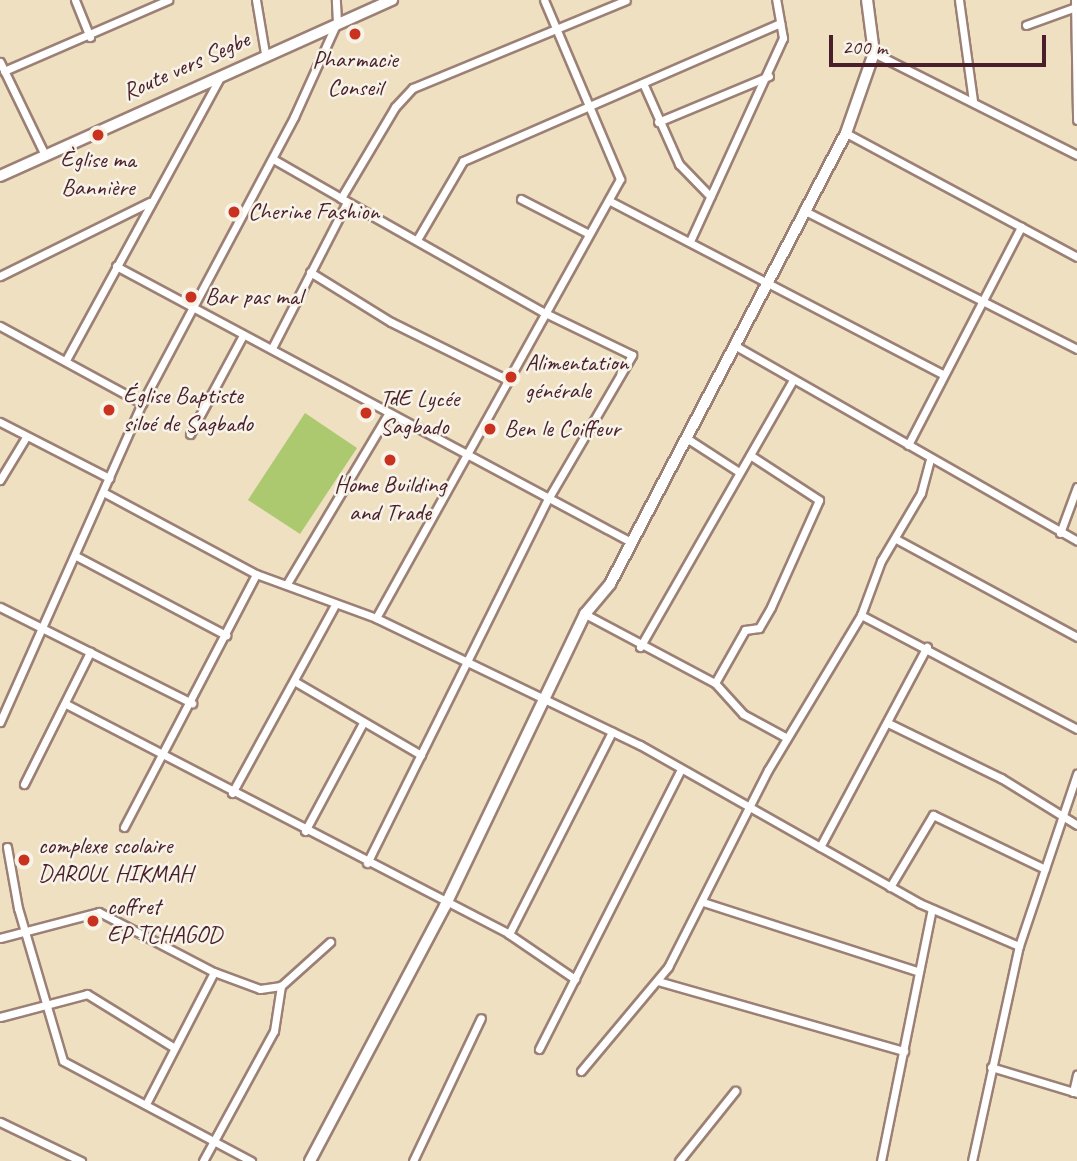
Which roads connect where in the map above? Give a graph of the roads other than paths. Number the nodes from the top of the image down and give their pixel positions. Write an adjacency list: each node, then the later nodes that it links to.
1 (75, 0): 16 (street)
2 (169, 0): 16 (street)
3 (256, 0): 17 (street)
4 (336, 0): 12 (street)
5 (392, 0): 12 (street, Route vers Segbe)
6 (544, 0): 15 (street)
7 (626, 0): 15 (street)
8 (776, 0): 13 (street)
9 (867, 0): 18 (street)
10 (959, 0): 24 (street)
11 (1074, 4): 14 (street); 26 (street)
12 (337, 22): 17 (street, Route vers Segbe); 31 (street)
13 (780, 23): 22 (street); 23 (street)
14 (1026, 25)
15 (557, 31): 25 (street); 35 (street)
16 (90, 37): 20 (street)
17 (265, 53): 21 (street, Route vers Segbe)
18 (874, 53): 24 (street); 28 (street)
19 (0, 62): 20 (street)
20 (4, 71): 29 (street)
21 (223, 72): 29 (street, Route vers Segbe); 37 (street)
22 (769, 75): 27 (street); 33 (street)
23 (643, 83): 25 (street); 27 (street)
24 (973, 101): 30 (street)
25 (589, 107): 36 (street); 41 (street)
26 (1077, 120)
27 (659, 122): 33 (street)
28 (846, 133): 38 (street); 39 (street)
29 (46, 155): 32 (street, Route vers Segbe)
30 (1077, 155)
31 (273, 159): 35 (street); 49 (street)
32 (0, 176)
33 (710, 196): 42 (street)
34 (520, 199): 40 (street)
35 (344, 200): 41 (street); 45 (street)
36 (610, 201): 40 (street); 42 (street)
37 (151, 202): 44 (street); 46 (street)
38 (801, 209): 47 (street); 48 (street)
39 (1020, 227): 43 (street); 48 (street)
40 (589, 234): 50 (street)
41 (418, 238): 50 (street)
42 (691, 239): 47 (street)
43 (1077, 257)
44 (116, 265): 49 (street); 56 (street)
45 (310, 272): 54 (street); 58 (street)
46 (0, 276)
47 (766, 282): 53 (street); 57 (street)
48 (979, 299): 55 (street); 57 (street)
49 (194, 307): 52 (street); 60 (street)
50 (543, 312): 58 (street); 75 (street)
51 (0, 326): 56 (street)
52 (243, 335): 54 (street); 63 (street)
53 (734, 345): 59 (street); 65 (street)
54 (272, 348): 61 (street)
55 (1077, 349)
56 (66, 360): 60 (street)
57 (943, 374): 66 (street)
58 (506, 379): 67 (street)
59 (793, 380): 66 (street); 68 (street)
60 (142, 403): 71 (street)
61 (388, 414): 67 (street); 82 (street)
62 (0, 422): 64 (street)
63 (190, 434)
64 (26, 437): 71 (street); 72 (street)
65 (688, 439): 70 (street); 79 (street)
66 (908, 445): 69 (street)
67 (464, 454): 75 (street); 87 (street)
68 (750, 455): 70 (street); 96 (street)
69 (930, 460): 76 (street); 77 (street)
70 (739, 472): 91 (street)
71 (109, 478): 74 (street)
72 (0, 480)
73 (1077, 487): 76 (street)
74 (103, 492): 80 (street); 81 (street)
75 (548, 499): 79 (street); 94 (street)
76 (1060, 533): 78 (street)
77 (896, 539): 86 (street); 90 (street)
78 (1077, 541)
79 (631, 542): 85 (street)
80 (76, 556): 88 (street); 89 (street)
81 (256, 574): 82 (street); 89 (street)
82 (288, 582): 83 (street)
83 (335, 606): 87 (street); 95 (street)
84 (0, 607): 88 (street)
85 (585, 614): 91 (street); 97 (street)
86 (861, 615): 92 (street); 105 (street)
87 (376, 618): 94 (street)
88 (45, 630): 93 (street); 100 (street)
89 (226, 635): 99 (street)
90 (1077, 637)
91 (640, 647): 96 (street)
92 (927, 647): 102 (street); 103 (street)
93 (90, 652): 98 (street); 99 (street)
94 (467, 667): 97 (street); 107 (street)
95 (294, 681): 101 (street); 111 (street)
96 (715, 683): 105 (street)
97 (546, 698): 104 (street); 123 (street)
98 (66, 704): 106 (street); 110 (street)
99 (192, 704): 106 (street)
100 (0, 722)
101 (363, 723): 107 (street); 116 (street)
102 (888, 723): 113 (street); 118 (street)
103 (1077, 729)
104 (612, 732): 108 (street); 126 (street)
105 (787, 738): 112 (street)
106 (164, 754): 111 (street); 115 (street)
107 (421, 755): 119 (street)
108 (681, 769): 112 (street); 132 (street)
109 (1077, 774): 113 (street)
110 (23, 784)
111 (232, 793): 116 (street)
112 (750, 808): 118 (street); 122 (street)
113 (1063, 817): 114 (street); 120 (street)
114 (1077, 825)
115 (124, 827)
116 (305, 831): 119 (street)
117 (7, 847): 125 (street)
118 (820, 847): 121 (street)
119 (367, 863): 123 (street)
120 (1045, 869): 121 (street); 129 (street)
121 (890, 887): 124 (street)
122 (703, 902): 130 (street); 133 (street)
123 (445, 906): 126 (street); 154 (street)
124 (932, 909): 129 (street); 130 (street)
125 (23, 929): 127 (street); 131 (street); 135 (street)
126 (509, 934): 132 (street)
127 (0, 939)
128 (330, 942): 134 (street)
129 (1019, 946): 141 (street)
130 (917, 971): 140 (street)
131 (214, 972): 134 (street); 138 (street)
132 (575, 979): 139 (street)
133 (658, 981): 140 (street); 142 (street)
134 (281, 986): 148 (street)
135 (44, 1006): 136 (street); 138 (street); 146 (street)
136 (0, 1017)
137 (481, 1018): 155 (street)
138 (173, 1047): 146 (street)
139 (539, 1049)
140 (904, 1051): 157 (street)
141 (992, 1067): 145 (street); 158 (street)
142 (581, 1071)
143 (1077, 1074): 145 (street)
144 (735, 1091): 156 (street)
145 (1075, 1092)
146 (147, 1102): 148 (street)
147 (0, 1122): 149 (street)
148 (215, 1140): 152 (street); 153 (street)
149 (72, 1156): 150 (street); 151 (street)
150 (63, 1161)
151 (80, 1161)
152 (203, 1161)
153 (251, 1161)
154 (310, 1161)
155 (413, 1161)
156 (679, 1161)
157 (881, 1161)
158 (972, 1161)

